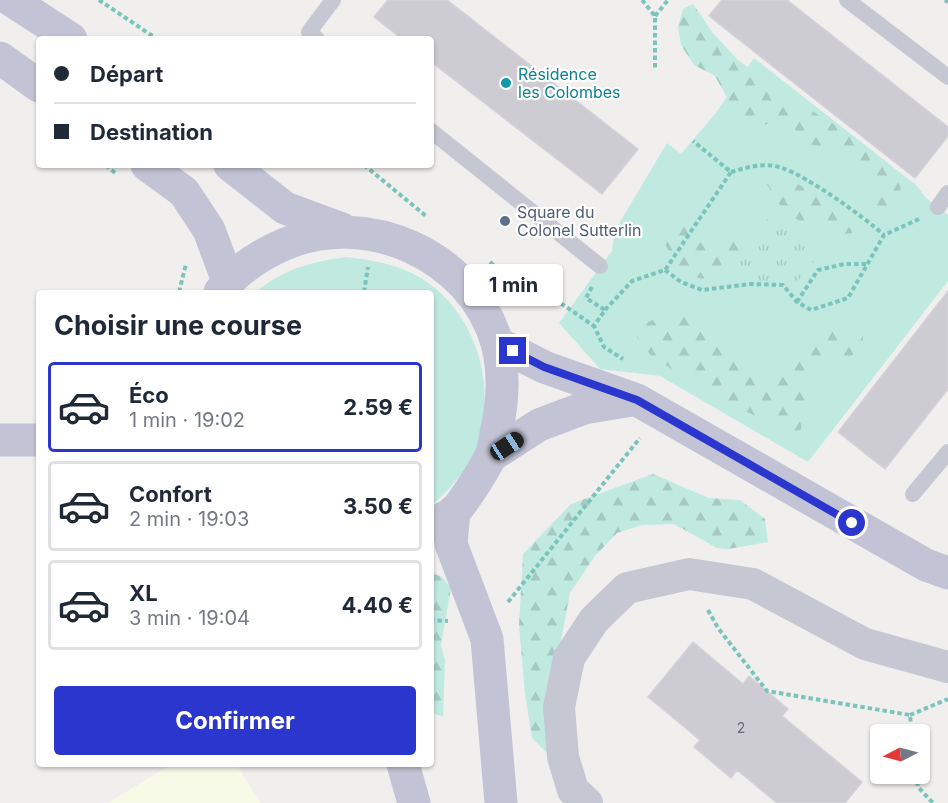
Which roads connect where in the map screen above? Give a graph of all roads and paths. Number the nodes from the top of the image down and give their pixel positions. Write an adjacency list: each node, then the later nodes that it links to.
1 (11, 0): 8 (main road)
2 (99, 0): 9 (path)
3 (333, 0): 10 (lane)
4 (642, 0): 7 (path)
5 (668, 0): 7 (path)
6 (848, 0): 13 (lane)
7 (655, 16): 12 (path)
8 (66, 36)
9 (153, 36)
10 (314, 36)
11 (0, 58): 14 (main road)
12 (655, 69)
13 (948, 77)
14 (36, 84)
15 (434, 133): 27 (lane)
16 (693, 141): 20 (path)
17 (151, 168): 29 (main road)
18 (234, 168): 23 (main road)
19 (368, 168): 22 (path)
20 (731, 172): 24 (path); 28 (path)
21 (943, 200): 24 (path)
22 (434, 221)
23 (346, 231): 29 (main road); 33 (main road)
24 (884, 236): 26 (path)
25 (485, 257): 32 (path)
26 (869, 264): 30 (path); 30 (path)
27 (600, 266): 31 (path)
28 (665, 270): 30 (path); 31 (path)
29 (224, 287)
30 (797, 302)
31 (606, 310): 32 (path)
32 (594, 326): 34 (path)
33 (497, 343): 35 (main road); 40 (main road)
34 (633, 365)
35 (637, 400): 40 (main road); 43 (main road)
36 (646, 430): 45 (path)
37 (0, 440): 38 (main road)
38 (36, 440)
39 (948, 452): 41 (lane)
40 (491, 456): 42 (main road)
41 (913, 494)
42 (442, 519): 53 (main road)
43 (948, 573)
44 (689, 574): 46 (street); 48 (path); 54 (street)
45 (506, 612)
46 (948, 667)
47 (948, 699): 48 (path)
48 (910, 715): 49 (path)
49 (911, 724)
50 (404, 767): 52 (main road)
51 (917, 784): 55 (path)
52 (414, 803)
53 (501, 803)
54 (587, 803)
55 (933, 803)

